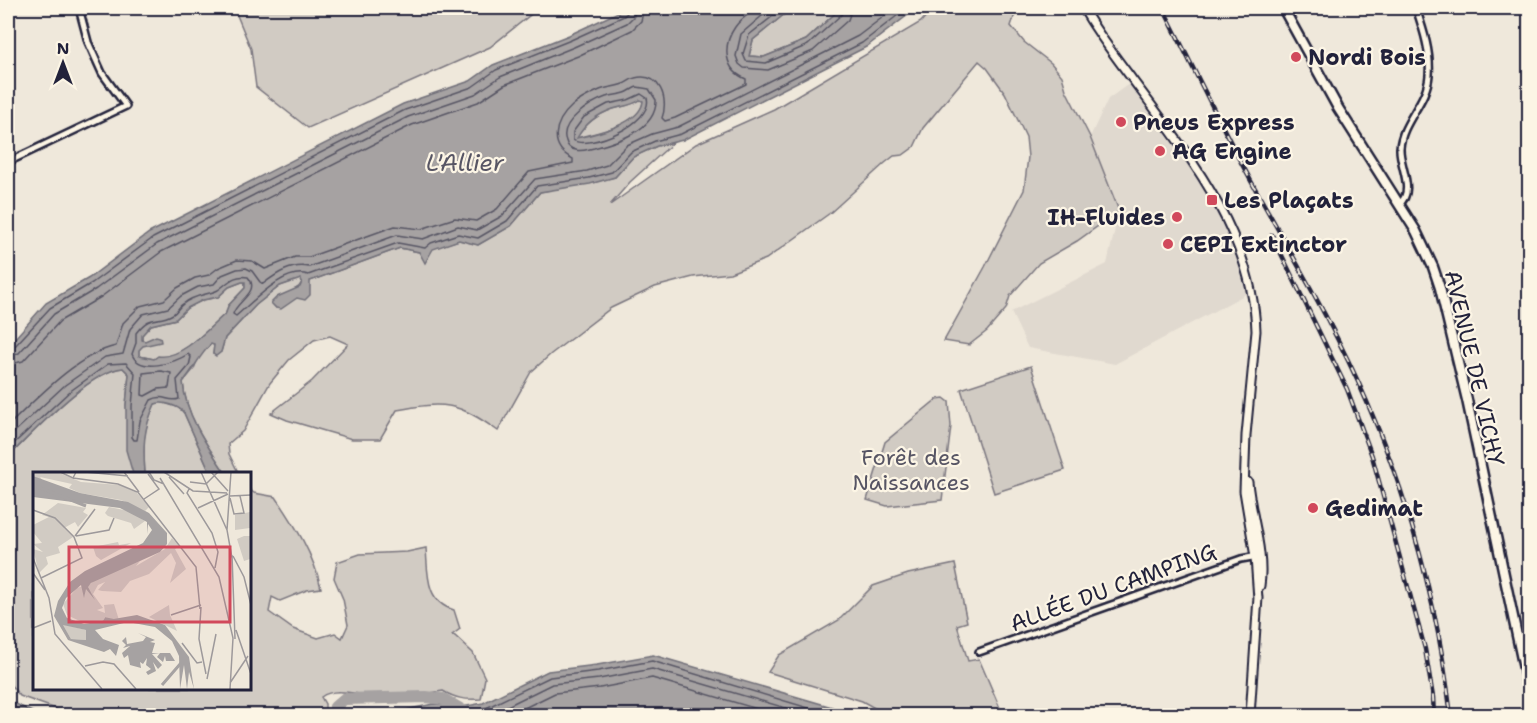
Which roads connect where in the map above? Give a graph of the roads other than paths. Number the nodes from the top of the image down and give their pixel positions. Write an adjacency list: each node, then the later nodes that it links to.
1 (79, 8): 5 (street)
2 (1083, 8): 7 (street)
3 (1283, 8): 6 (main road, AVENUE DE VICHY)
4 (1416, 8): 6 (street)
5 (8, 162)
6 (1399, 204): 9 (main road, AVENUE DE VICHY)
7 (1257, 556): 8 (street, ALLÉE DU CAMPING); 10 (street)
8 (979, 652)
9 (1530, 697)
10 (1250, 716)

